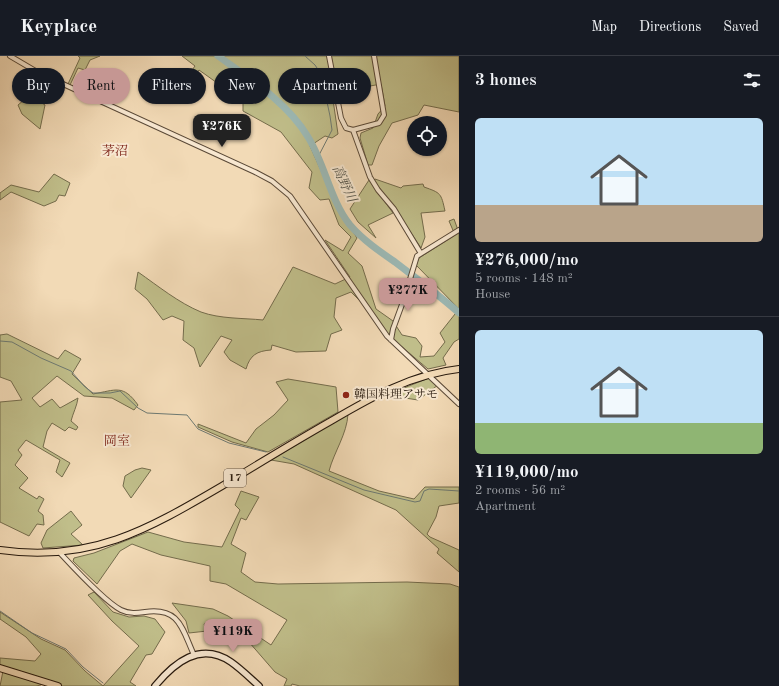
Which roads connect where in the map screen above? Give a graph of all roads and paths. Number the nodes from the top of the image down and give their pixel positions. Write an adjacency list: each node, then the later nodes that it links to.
1 (10, 56): 7 (street)
2 (329, 56): 4 (street)
3 (374, 56): 4 (street)
4 (353, 130): 6 (street)
5 (459, 230): 6 (street)
6 (420, 252): 7 (street)
7 (391, 340): 9 (street)
8 (459, 369): 9 (main road, 17)
9 (428, 374): 10 (street); 12 (main road, 17)
10 (459, 404)
11 (0, 550): 12 (main road, 17)
12 (60, 553): 13 (street)
13 (194, 655): 16 (street); 17 (street)
14 (0, 668): 15 (main road)
15 (58, 686)
16 (154, 686)
17 (259, 686)

